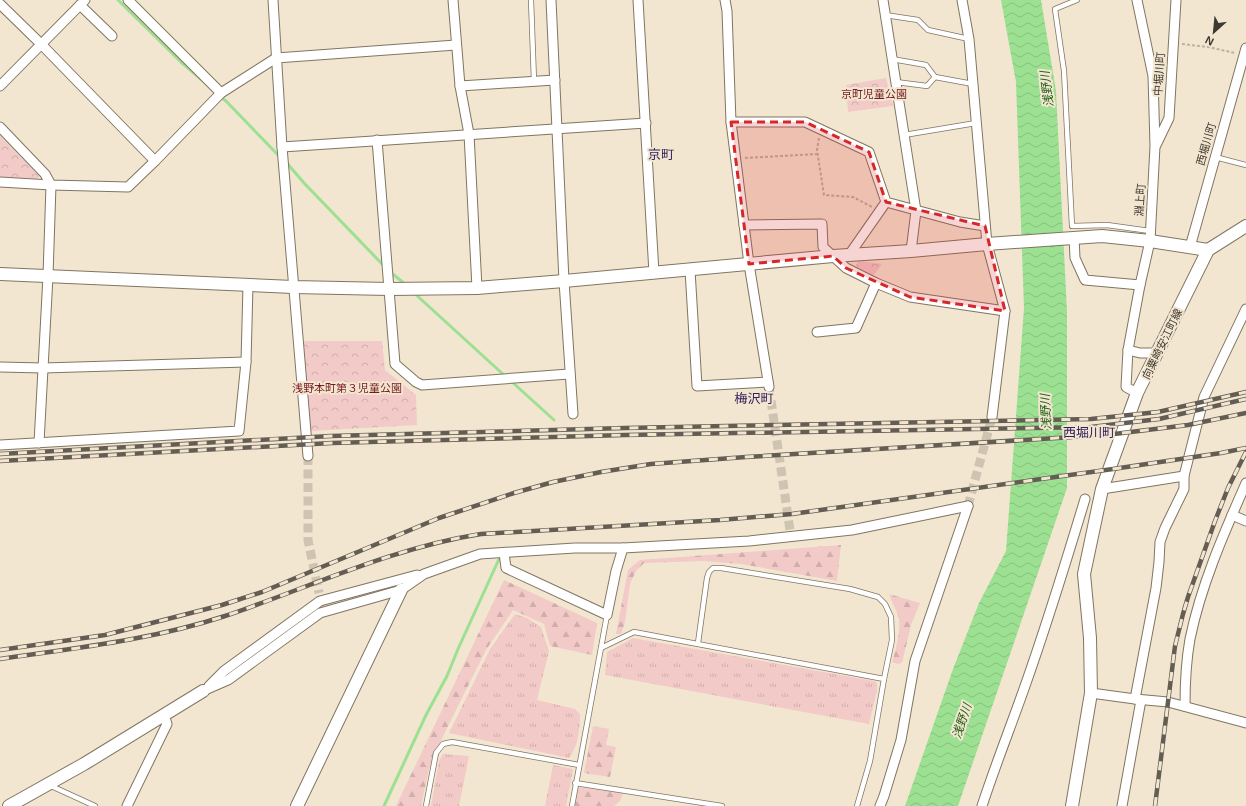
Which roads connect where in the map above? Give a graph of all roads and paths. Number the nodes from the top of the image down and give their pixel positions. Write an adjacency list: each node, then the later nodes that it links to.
1 (128, 0): 31 (street)
2 (273, 0): 22 (street)
3 (453, 0): 20 (street)
4 (531, 0): 26 (lane)
5 (551, 0): 25 (street)
6 (638, 0): 33 (street)
7 (725, 0): 32 (street)
8 (882, 0): 15 (street)
9 (962, 0): 17 (street)
10 (1077, 0): 56 (lane)
11 (1137, 0): 41 (street, 淵上町)
12 (1176, 0): 18 (street, 中堀川町)
13 (83, 2): 16 (street); 19 (street)
14 (0, 4): 19 (street)
15 (885, 15): 17 (lane); 23 (street)
16 (112, 36)
17 (969, 39): 28 (street)
18 (1173, 43): 21 (path); 41 (street, 中堀川町)
19 (41, 44): 29 (street); 46 (street)
20 (456, 45): 22 (street); 30 (street)
21 (1245, 52): 44 (street, 西堀川町)
22 (276, 58): 31 (street); 42 (street)
23 (892, 59): 24 (lane); 27 (street)
24 (935, 77): 27 (lane); 28 (lane)
25 (555, 80): 26 (street); 36 (street)
26 (534, 81): 30 (street)
27 (895, 82): 39 (street)
28 (973, 84): 34 (street)
29 (0, 86)
30 (460, 86): 38 (street)
31 (221, 93): 46 (street)
32 (731, 122): 37 (street); 45 (street)
33 (646, 123): 36 (street); 66 (street)
34 (976, 123): 39 (lane); 54 (street)
35 (0, 127): 49 (street)
36 (558, 129): 38 (street); 69 (street)
37 (821, 129): 43 (path); 50 (street)
38 (469, 134): 40 (street); 74 (street)
39 (904, 136): 52 (street)
40 (377, 140): 42 (street); 75 (street)
41 (1155, 146): 56 (street, 淵上町)
42 (282, 147): 73 (street)
43 (818, 154): 45 (path); 51 (path)
44 (1215, 157): 47 (lane); 59 (street, 西堀川町)
45 (735, 158): 53 (street)
46 (155, 160): 49 (street)
47 (1246, 165)
48 (0, 182): 49 (street)
49 (51, 185): 68 (street)
50 (886, 202): 51 (street); 52 (street)
51 (880, 211): 62 (street)
52 (916, 211): 54 (street); 61 (street)
53 (744, 225): 63 (street); 64 (street)
54 (985, 226): 58 (street)
55 (1246, 226): 60 (street)
56 (1150, 236): 57 (street); 59 (street); 72 (street, 淵上町)
57 (1074, 238): 58 (street); 72 (street)
58 (987, 244): 61 (street); 77 (street)
59 (1190, 247): 60 (street)
60 (1208, 250): 80 (street, 向粟崎安江町線)
61 (912, 251): 62 (street)
62 (849, 255): 63 (street)
63 (833, 256): 64 (street); 70 (street)
64 (749, 264): 65 (street); 65 (street)
65 (690, 270): 66 (street)
66 (654, 273): 69 (street)
67 (0, 274): 68 (street)
68 (48, 276): 71 (street); 83 (street)
69 (564, 281): 74 (street); 84 (street)
70 (876, 283): 77 (street); 78 (street)
71 (248, 285): 73 (street); 81 (street)
72 (1140, 285): 79 (street, 淵上町)
73 (293, 287): 75 (street); 90 (street)
74 (477, 288): 75 (street)
75 (389, 290): 84 (street)
76 (1246, 308): 91 (street)
77 (1005, 311): 87 (street)
78 (817, 332)
79 (1128, 350): 80 (street); 85 (street, 淵上町)
80 (1157, 353): 85 (street, 向粟崎安江町線)
81 (246, 362): 83 (street); 88 (street)
82 (0, 366): 83 (street)
83 (43, 368): 88 (street)
84 (569, 374): 86 (street)
85 (1137, 394): 93 (street, 向粟崎安江町線)
86 (573, 414)
87 (992, 417)
88 (39, 443): 89 (street)
89 (0, 445)
90 (308, 456)
91 (1184, 476): 93 (street); 107 (street)
92 (1246, 483): 95 (street)
93 (1103, 485): 106 (street, 向粟崎安江町線)
94 (1085, 499): 123 (street)
95 (1232, 515): 96 (street); 108 (street)
96 (1246, 521)
97 (623, 548): 98 (street); 101 (street); 122 (street)
98 (504, 553): 99 (street); 101 (street)
99 (424, 574): 100 (street); 105 (street)
100 (400, 590): 105 (street); 117 (street)
101 (607, 615): 103 (lane)
102 (698, 643): 103 (lane); 104 (lane); 104 (lane)
103 (601, 648): 111 (lane)
104 (884, 679): 121 (lane)
105 (203, 691): 109 (street)
106 (1092, 693): 107 (street); 124 (street, 向粟崎安江町線)
107 (1138, 699): 108 (street); 125 (street)
108 (1184, 706): 110 (street)
109 (164, 715): 113 (street); 116 (street)
110 (1246, 723)
111 (579, 765): 112 (lane); 118 (lane)
112 (575, 783): 119 (lane); 120 (lane)
113 (47, 784): 114 (street); 115 (lane)
114 (8, 806)
115 (95, 806)
116 (127, 806)
117 (297, 806)
118 (426, 806)
119 (572, 806)
120 (722, 806)
121 (857, 806)
122 (880, 806)
123 (982, 806)
124 (1072, 806)
125 (1122, 806)

